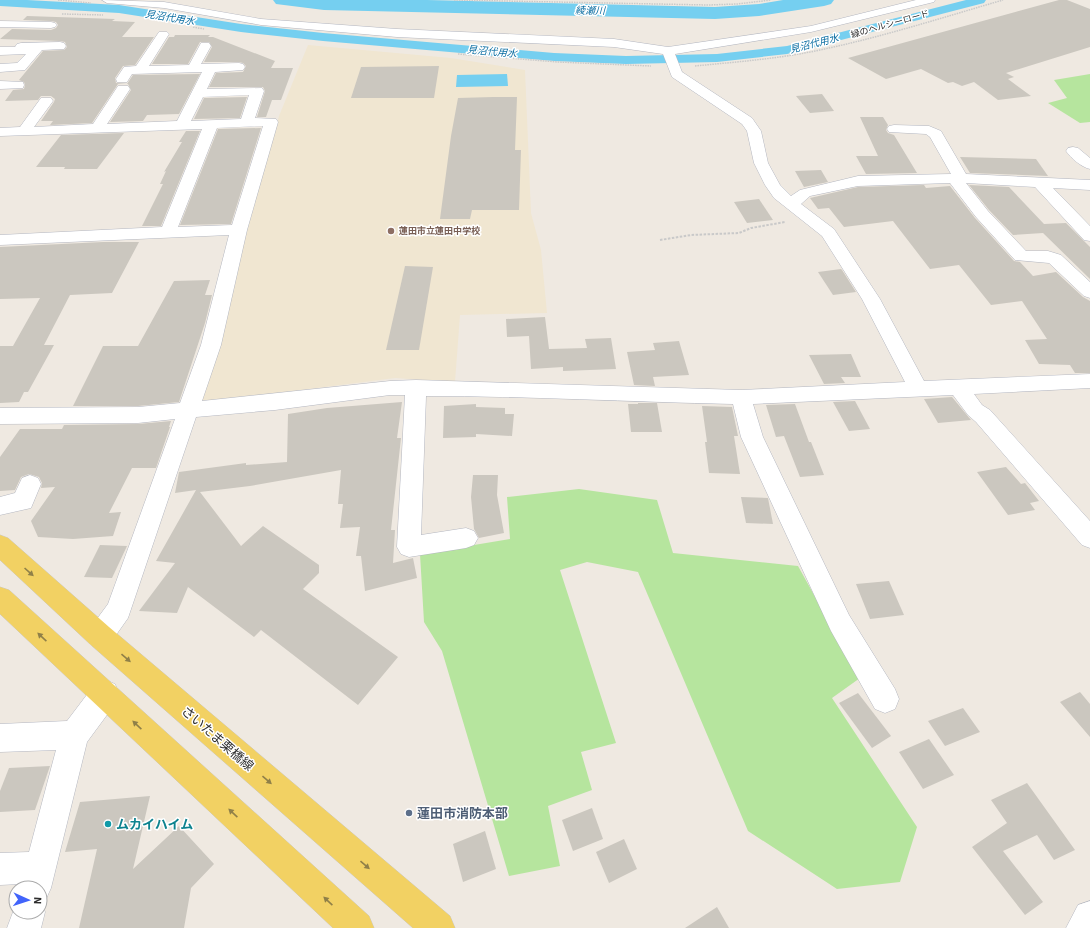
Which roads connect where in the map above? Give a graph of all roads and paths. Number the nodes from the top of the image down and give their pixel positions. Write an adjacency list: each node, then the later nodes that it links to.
1 (107, 0): 10 (street)
2 (454, 0): 3 (path)
3 (771, 0)
4 (930, 0): 9 (street)
5 (1003, 0): 15 (path, 緑のヘルシーロード)
6 (0, 24): 7 (street)
7 (51, 25)
8 (163, 34): 20 (street)
9 (723, 42): 10 (street); 14 (street)
10 (614, 43): 14 (street)
11 (205, 46): 18 (street)
12 (0, 50): 13 (street); 13 (street)
13 (36, 50): 17 (street)
14 (670, 57): 37 (street)
15 (691, 66)
16 (239, 67): 19 (street)
17 (0, 68)
18 (193, 68): 19 (street); 20 (street)
19 (210, 68): 23 (street)
20 (140, 70): 28 (street)
21 (0, 85): 22 (street)
22 (18, 85)
23 (198, 93): 25 (street); 27 (street)
24 (46, 101): 30 (street)
25 (247, 123): 26 (street); 39 (street)
26 (211, 125): 27 (street); 40 (street)
27 (182, 126): 28 (street)
28 (97, 129): 30 (street)
29 (894, 129): 34 (street)
30 (24, 131): 31 (street)
31 (0, 132)
32 (1073, 151): 33 (street)
33 (1090, 165)
34 (958, 179): 35 (street); 37 (street); 44 (street)
35 (1039, 182): 36 (street); 41 (street)
36 (1090, 185)
37 (791, 204): 38 (street)
38 (809, 217): 43 (path); 48 (street)
39 (240, 230): 40 (street); 50 (street)
40 (168, 232): 42 (street)
41 (1090, 236)
42 (0, 240)
43 (660, 240)
44 (1090, 292)
45 (1090, 381): 47 (street)
46 (416, 387): 49 (street); 50 (street); 54 (street)
47 (958, 387): 48 (street); 55 (street)
48 (918, 388): 49 (street)
49 (741, 397): 60 (street)
50 (189, 411): 51 (street); 58 (street)
51 (0, 416)
52 (30, 484): 53 (street)
53 (0, 506)
54 (466, 538)
55 (1090, 538)
56 (0, 546): 58 (main road, さいたま栗橋線, one-way to 58)
57 (0, 598): 59 (main road, one-way to 57)
58 (100, 636): 67 (main road, さいたま栗橋線, one-way to 67)
59 (105, 694): 61 (street); 66 (main road, one-way to 59)
60 (885, 699)
61 (74, 735): 62 (street); 64 (street)
62 (0, 738)
63 (0, 869): 64 (street)
64 (38, 877)
65 (1090, 917): 68 (street)
66 (357, 928)
67 (438, 928)
68 (1083, 928)

